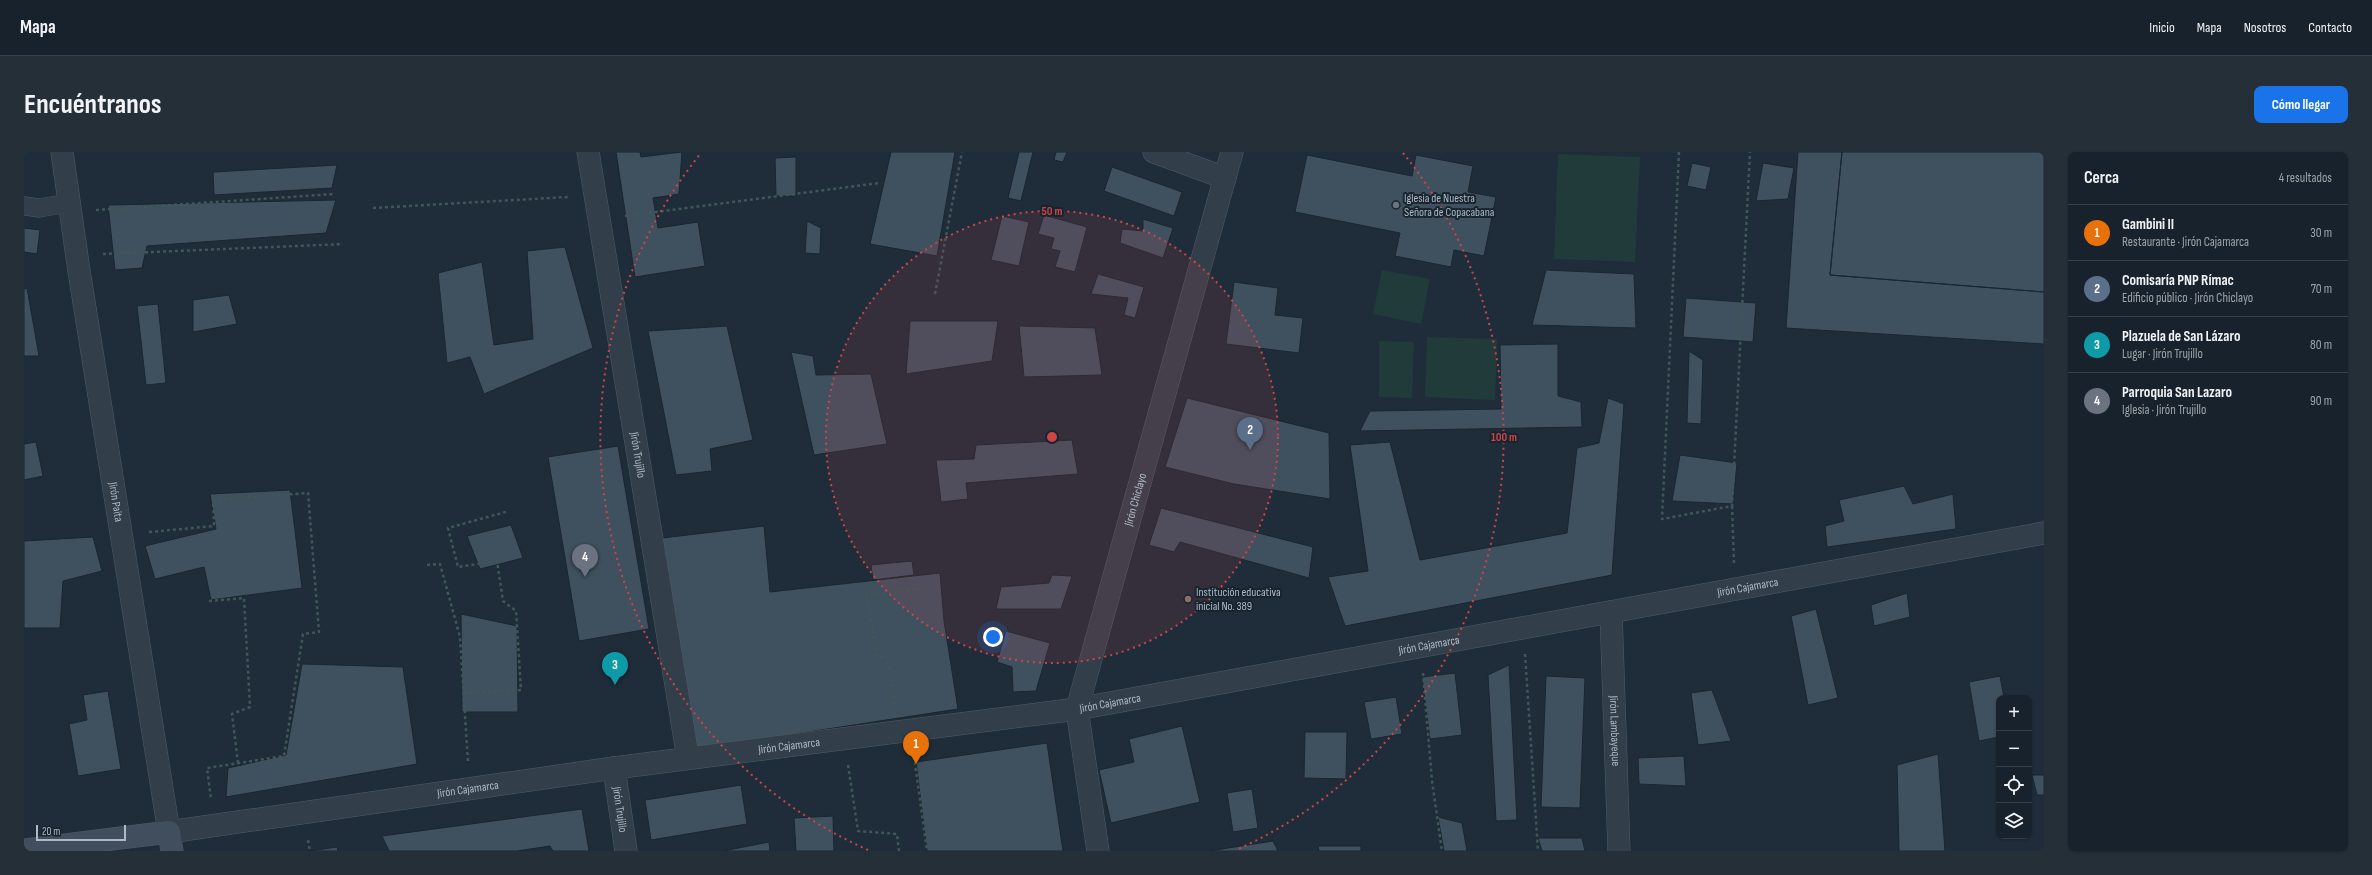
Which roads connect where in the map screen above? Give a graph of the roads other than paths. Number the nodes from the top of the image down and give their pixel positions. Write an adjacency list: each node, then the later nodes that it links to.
1 (62, 152): 7 (street, Jirón Paita)
2 (588, 152): 11 (street, Jirón Trujillo)
3 (1154, 152): 5 (street)
4 (1232, 152): 5 (street, Jirón Chiclayo)
5 (1225, 178): 10 (street, Jirón Chiclayo)
6 (24, 206): 7 (lane)
7 (70, 207): 13 (street, Jirón Paita)
8 (2044, 533): 9 (street, Jirón Cajamarca)
9 (1611, 612): 10 (street, Jirón Cajamarca); 17 (street, Jirón Lambayeque)
10 (1077, 709): 11 (street, Jirón Cajamarca); 16 (street, Jirón Chiclayo)
11 (688, 758): 12 (street, Jirón Cajamarca)
12 (614, 768): 13 (street, Jirón Cajamarca); 15 (street, Jirón Trujillo)
13 (170, 841): 14 (main road)
14 (24, 850)
15 (626, 851)
16 (1098, 851)
17 (1619, 851)

